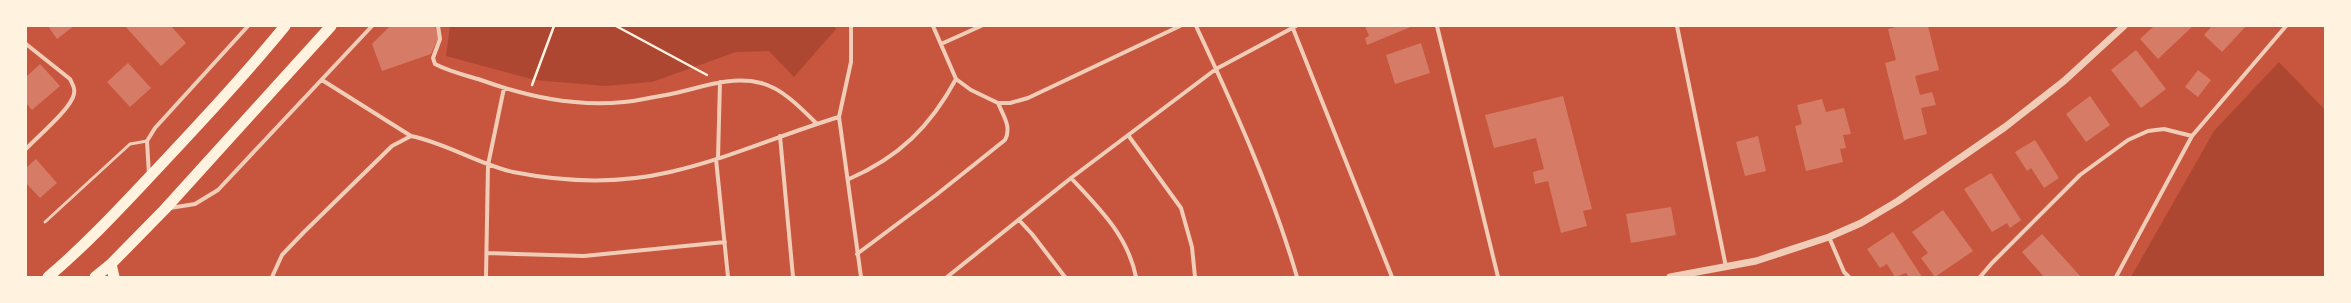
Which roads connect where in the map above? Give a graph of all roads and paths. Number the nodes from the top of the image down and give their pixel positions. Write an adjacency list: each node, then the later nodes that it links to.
1 (248, 26): 33 (street)
2 (285, 26): 37 (highway)
3 (331, 26): 40 (highway)
4 (372, 26): 21 (street)
5 (438, 26): 24 (street)
6 (554, 26): 25 (path)
7 (616, 26): 23 (path)
8 (851, 26): 27 (street)
9 (932, 26): 19 (street)
10 (981, 26): 19 (street)
11 (1180, 26): 26 (street)
12 (1196, 26): 20 (street)
13 (1437, 26): 63 (street)
14 (1677, 26): 48 (street)
15 (2124, 26): 43 (street)
16 (2286, 26): 32 (street)
17 (1294, 27): 20 (street); 62 (street)
18 (26, 44): 34 (street)
19 (941, 44): 22 (street)
20 (1216, 69): 29 (street); 61 (street)
21 (322, 80): 30 (street); 40 (street)
22 (956, 80): 26 (street); 39 (street)
23 (720, 82): 25 (street); 28 (street); 35 (street)
24 (504, 88): 25 (street); 36 (street)
25 (528, 94)
26 (998, 103): 46 (street)
27 (839, 117): 28 (street); 39 (street)
28 (817, 124): 31 (street)
29 (1128, 135): 38 (street); 60 (street)
30 (411, 136): 36 (street); 52 (street)
31 (780, 136): 35 (street); 55 (street)
32 (2192, 136): 66 (street); 67 (street)
33 (147, 141): 37 (street); 42 (lane)
34 (26, 149)
35 (717, 158): 36 (street); 44 (street)
36 (488, 165): 45 (street)
37 (149, 178): 49 (highway)
38 (1071, 178): 41 (street); 59 (street)
39 (849, 179): 46 (street)
40 (165, 209): 47 (highway)
41 (1019, 220): 57 (street); 58 (street)
42 (45, 222)
43 (1829, 237): 48 (street); 65 (street)
44 (725, 242): 45 (street); 54 (street)
45 (487, 253): 53 (street)
46 (857, 254): 56 (street)
47 (111, 264): 50 (highway); 51 (highway)
48 (1726, 268): 64 (street)
49 (48, 277)
50 (95, 277)
51 (114, 277)
52 (272, 277)
53 (486, 277)
54 (728, 277)
55 (793, 277)
56 (861, 277)
57 (947, 277)
58 (1065, 277)
59 (1136, 277)
60 (1195, 277)
61 (1297, 277)
62 (1392, 277)
63 (1498, 277)
64 (1670, 277)
65 (1850, 277)
66 (1980, 277)
67 (2116, 277)

